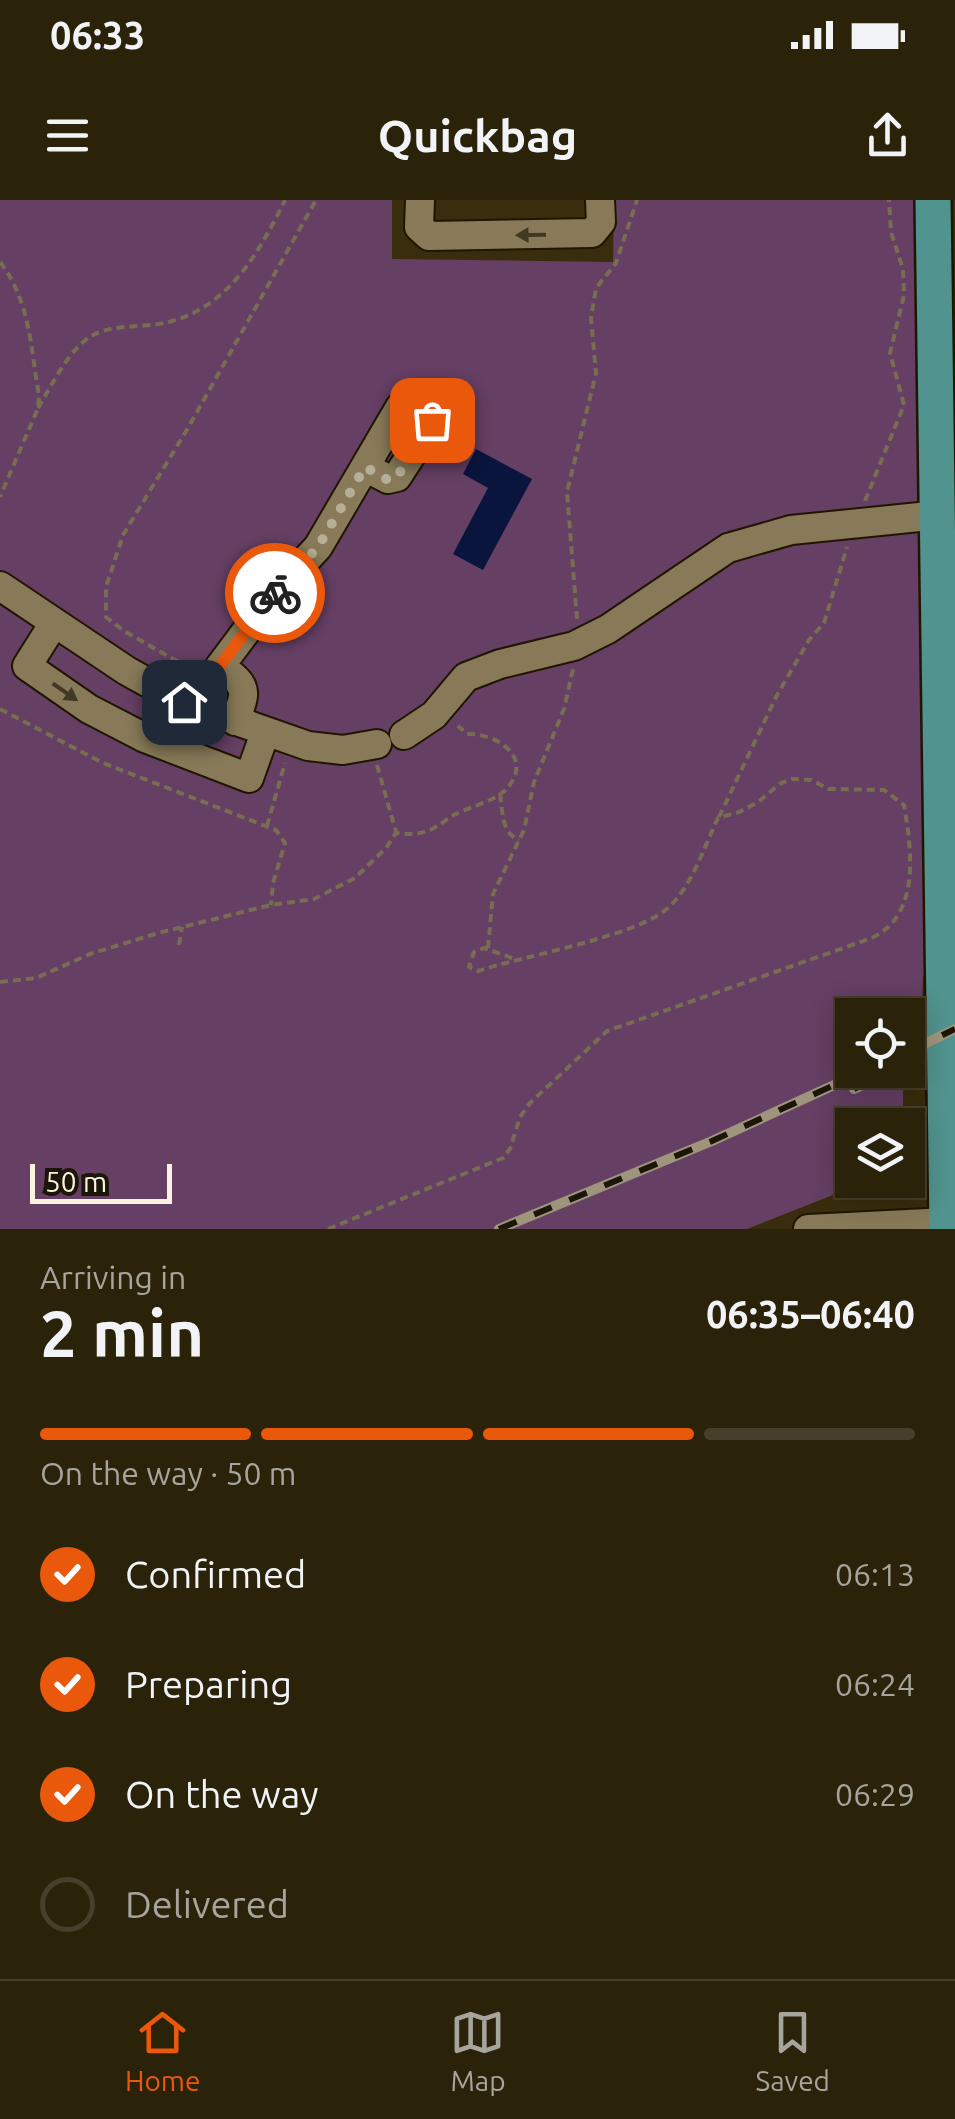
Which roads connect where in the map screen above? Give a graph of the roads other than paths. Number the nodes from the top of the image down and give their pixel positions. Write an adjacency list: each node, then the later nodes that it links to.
1 (420, 200): 2 (street, one-way to 1)
2 (600, 200)
3 (933, 200): 5 (main road)
4 (365, 467): 8 (street)
5 (939, 515): 11 (street); 14 (main road)
6 (0, 586): 7 (street)
7 (54, 623): 9 (street); 12 (street, one-way to 12)
8 (210, 676): 9 (street); 10 (street)
9 (191, 704): 10 (street)
10 (235, 721): 12 (street)
11 (404, 735)
12 (278, 737): 13 (street)
13 (374, 745)
14 (949, 810): 15 (main road)
15 (950, 1107): 16 (main road)
16 (946, 1226): 17 (street)
17 (808, 1229)

